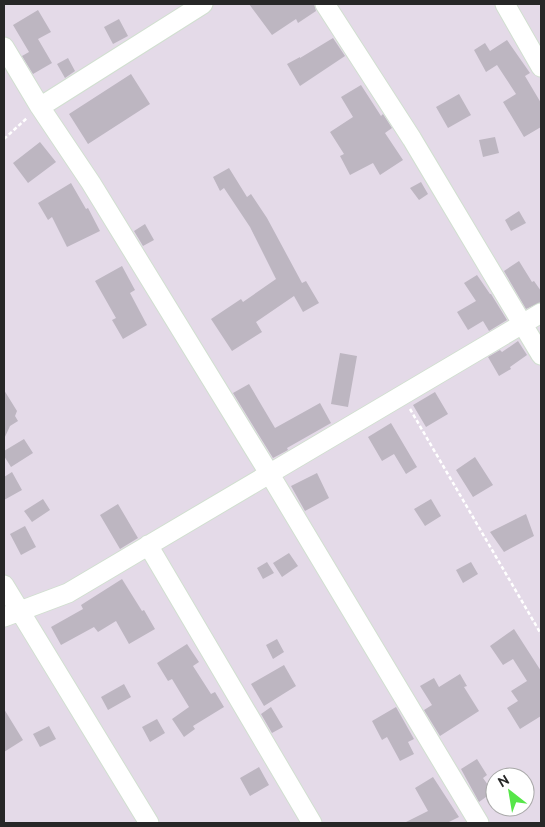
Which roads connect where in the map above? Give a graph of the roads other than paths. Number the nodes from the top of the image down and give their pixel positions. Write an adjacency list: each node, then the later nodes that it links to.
1 (203, 4): 6 (street)
2 (325, 4): 8 (street)
3 (505, 4): 5 (street)
4 (4, 47): 6 (street)
5 (541, 67)
6 (40, 107): 10 (street)
7 (541, 313): 8 (street)
8 (522, 323): 9 (street); 10 (street)
9 (541, 355)
10 (269, 473): 11 (street); 16 (street)
11 (148, 545): 13 (street); 15 (street)
12 (4, 585): 13 (street)
13 (11, 614): 14 (street)
14 (149, 823)
15 (312, 823)
16 (479, 823)

